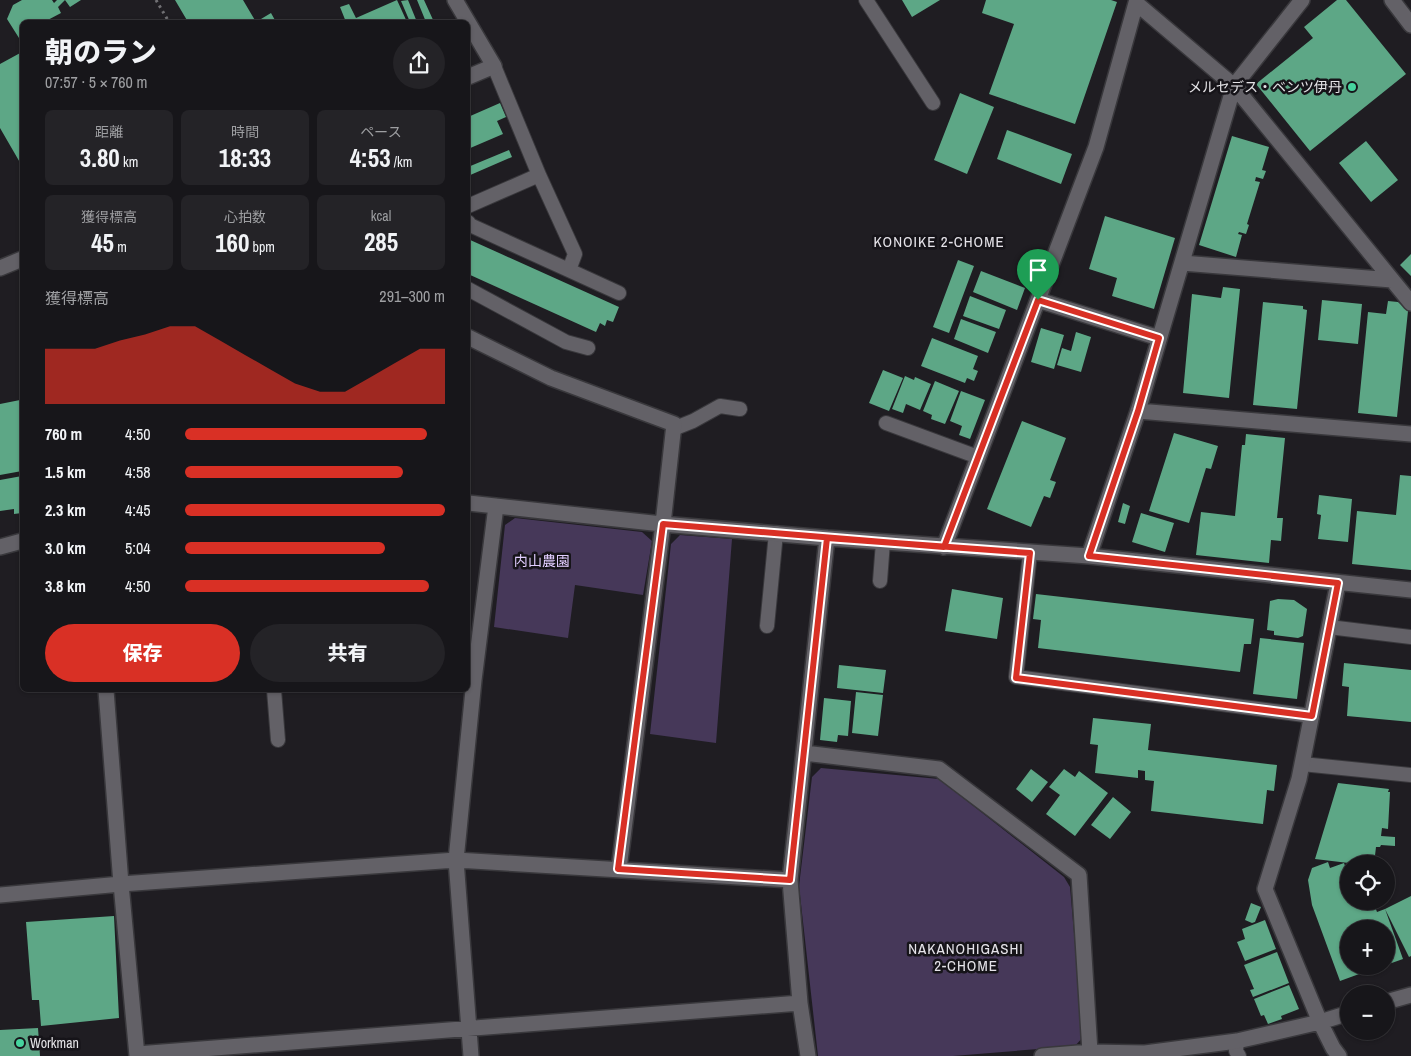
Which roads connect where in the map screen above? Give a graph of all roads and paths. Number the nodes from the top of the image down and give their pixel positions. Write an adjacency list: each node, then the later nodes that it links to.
1 (156, 0): 6 (path)
2 (455, 0): 7 (street)
3 (866, 0): 13 (lane)
4 (1302, 0): 12 (street)
5 (1392, 0): 9 (street)
6 (168, 20)
7 (467, 20)
8 (470, 25): 10 (street)
9 (1411, 25)
10 (494, 66): 11 (street); 14 (lane)
11 (470, 76)
12 (1234, 86): 18 (street); 21 (street); 24 (street)
13 (933, 103)
14 (539, 175): 15 (lane); 20 (lane)
15 (470, 205)
16 (470, 225): 20 (lane)
17 (20, 260): 19 (street)
18 (1182, 262): 21 (street); 27 (street)
19 (0, 268)
20 (569, 270): 23 (lane)
21 (1392, 280): 25 (street)
22 (470, 290): 28 (lane)
23 (619, 293)
24 (1038, 300): 27 (street); 34 (street)
25 (1411, 303)
26 (470, 338): 32 (street)
27 (1159, 338): 30 (street)
28 (588, 348)
29 (740, 409): 32 (lane)
30 (1138, 411): 33 (street); 45 (street)
31 (886, 423): 34 (lane)
32 (673, 429): 37 (street)
33 (1411, 434)
34 (978, 457): 43 (street)
35 (470, 503): 36 (street)
36 (496, 506): 37 (street); 52 (street)
37 (663, 524): 38 (street); 61 (street)
38 (776, 533): 39 (street); 49 (lane)
39 (827, 538): 41 (street); 57 (street)
40 (20, 542): 42 (street)
41 (883, 542): 43 (street); 46 (lane)
42 (0, 547)
43 (944, 547): 44 (street)
44 (1030, 553): 45 (street); 55 (lane)
45 (1089, 556): 47 (street)
46 (880, 581)
47 (1338, 583): 48 (street); 50 (street)
48 (1411, 590)
49 (767, 626)
50 (1329, 628): 51 (lane); 55 (street)
51 (1411, 637)
52 (471, 680): 60 (street)
53 (106, 692): 63 (street)
54 (274, 692): 56 (lane)
55 (1312, 716): 58 (street)
56 (278, 740)
57 (804, 753): 62 (street); 72 (street)
58 (1302, 764): 59 (lane); 69 (street)
59 (1411, 775)
60 (456, 860): 61 (street); 63 (street); 70 (street)
61 (618, 869): 62 (street)
62 (790, 880): 67 (street)
63 (121, 884): 64 (street); 74 (street)
64 (0, 895)
65 (1411, 995): 66 (street)
66 (1395, 999)
67 (800, 1003): 70 (street); 76 (street)
68 (1340, 1016): 69 (street)
69 (1320, 1022): 71 (street); 79 (street)
70 (468, 1029): 74 (street); 75 (street)
71 (1237, 1040): 73 (street); 78 (lane)
72 (1090, 1052): 73 (street); 77 (street)
73 (1146, 1054)
74 (137, 1055)
75 (471, 1056)
76 (808, 1056)
77 (1042, 1056)
78 (1239, 1056)
79 (1339, 1056)

